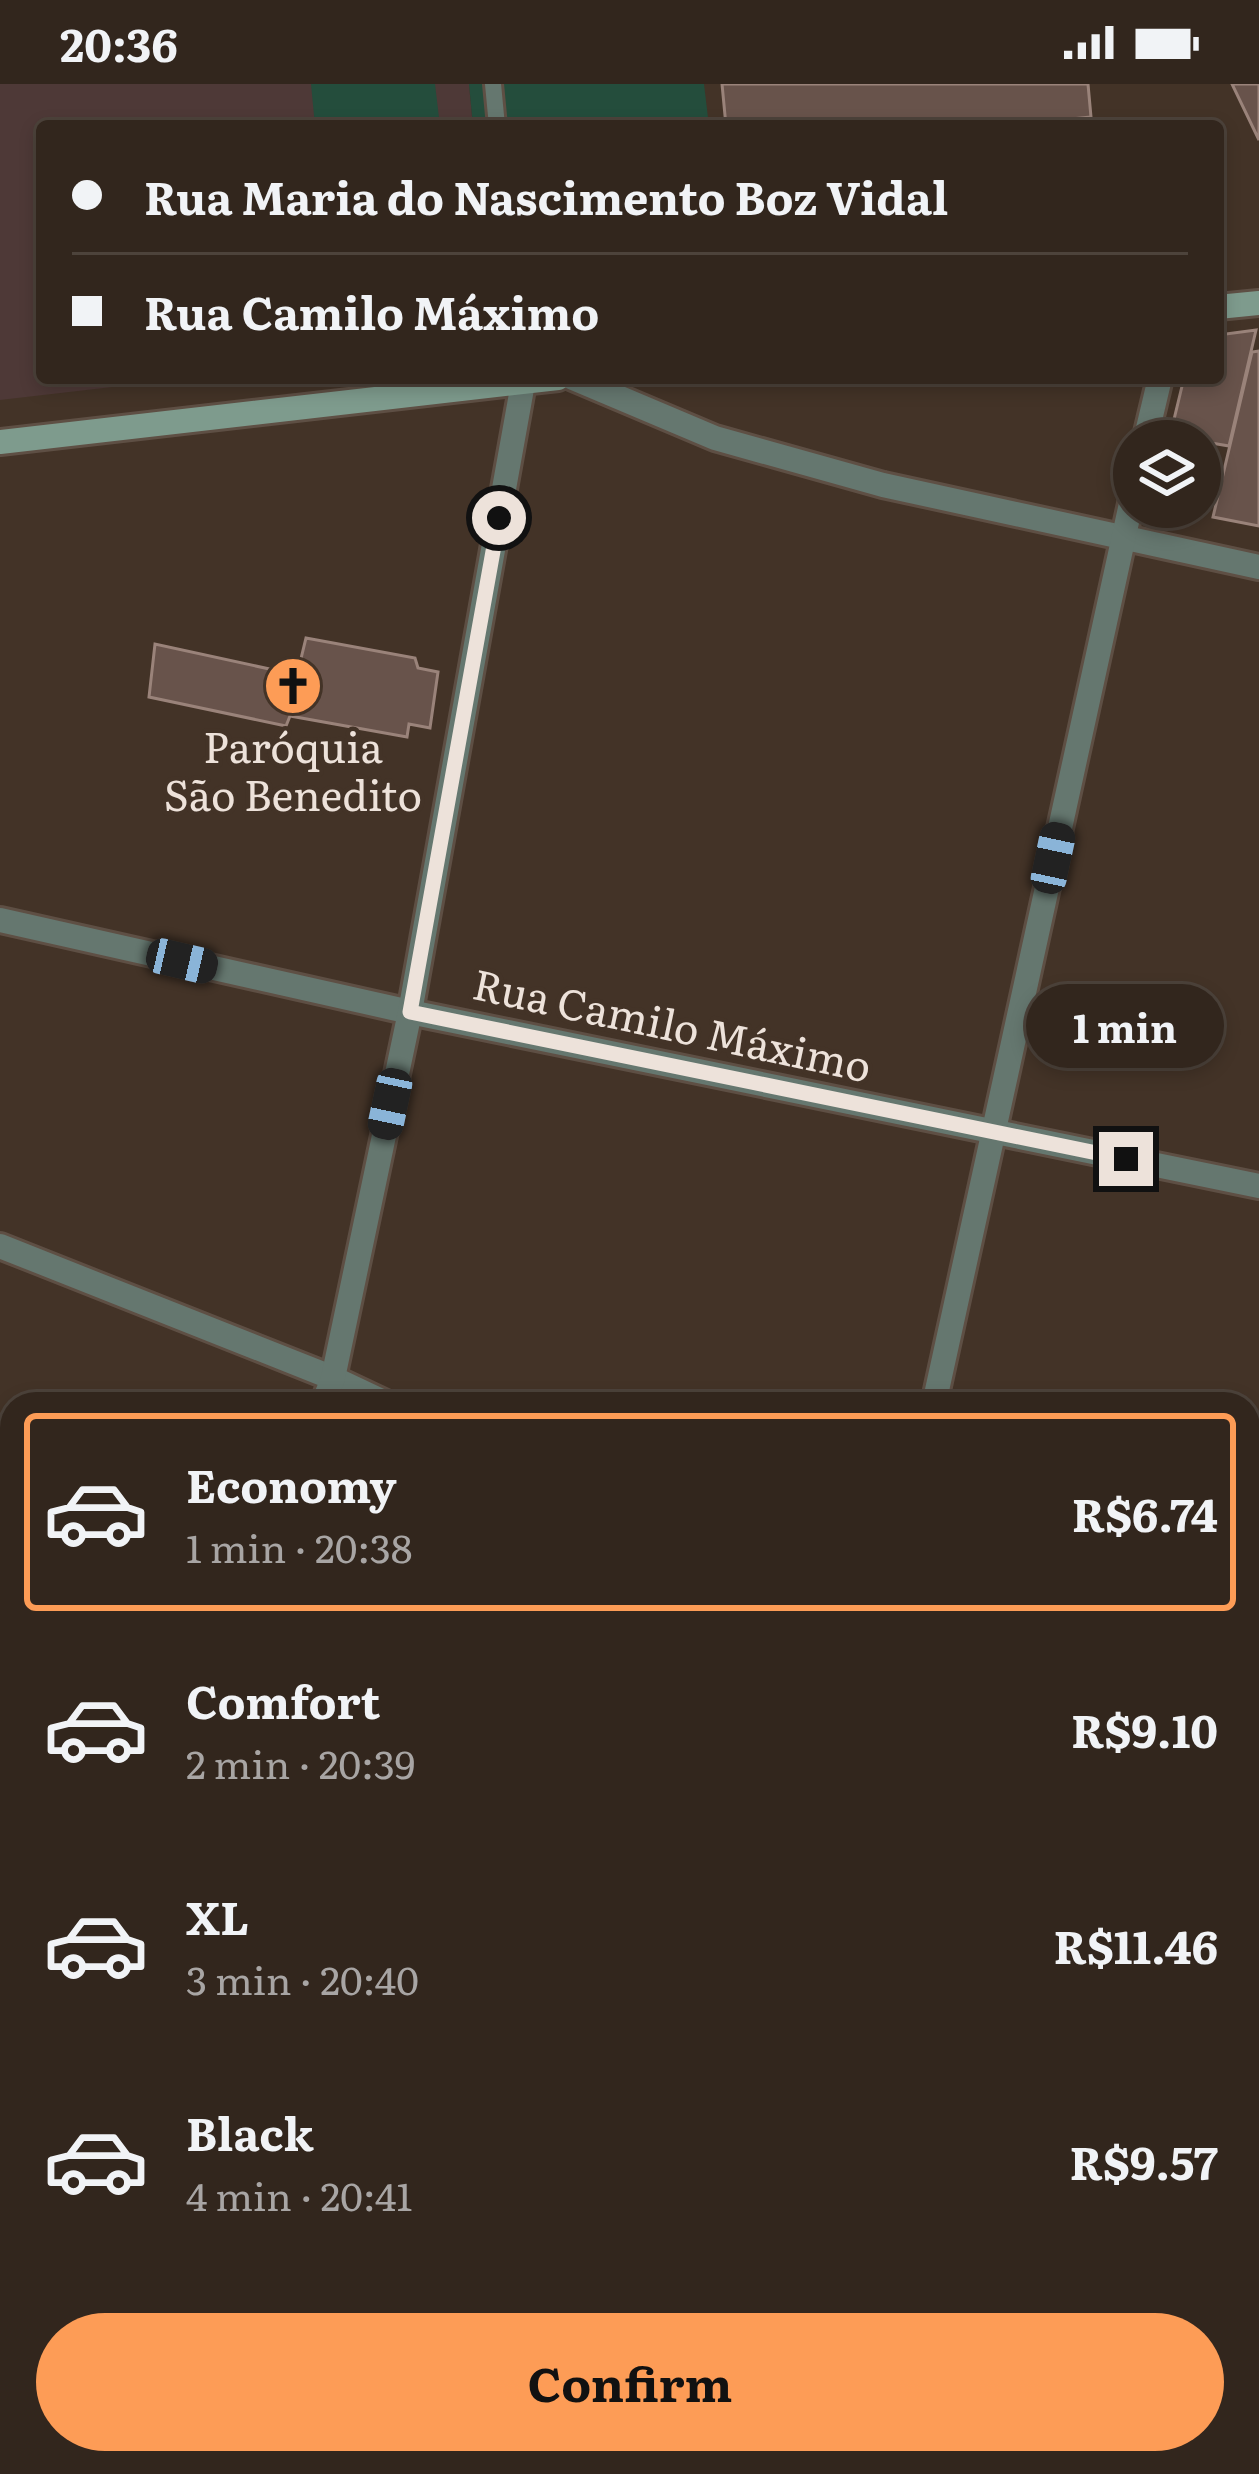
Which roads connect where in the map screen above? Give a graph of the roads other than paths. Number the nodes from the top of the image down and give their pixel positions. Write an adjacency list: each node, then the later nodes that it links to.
1 (493, 84): 2 (lane)
2 (496, 120)
3 (1259, 303): 4 (main road)
4 (1224, 306)
5 (497, 384): 10 (main road)
6 (522, 384): 15 (street)
7 (587, 384): 12 (street)
8 (1159, 384): 9 (street)
9 (1150, 420)
10 (0, 442)
11 (1125, 528): 12 (street)
12 (1123, 539): 13 (street); 16 (street)
13 (1259, 567)
14 (0, 920): 15 (street, Rua Camilo Máximo)
15 (410, 1012): 16 (street, Rua Camilo Máximo); 19 (street)
16 (994, 1132): 17 (street, Rua Camilo Máximo); 22 (street)
17 (1259, 1186)
18 (0, 1246): 19 (street)
19 (333, 1378): 20 (street); 21 (street)
20 (327, 1392)
21 (363, 1392)
22 (937, 1392)

